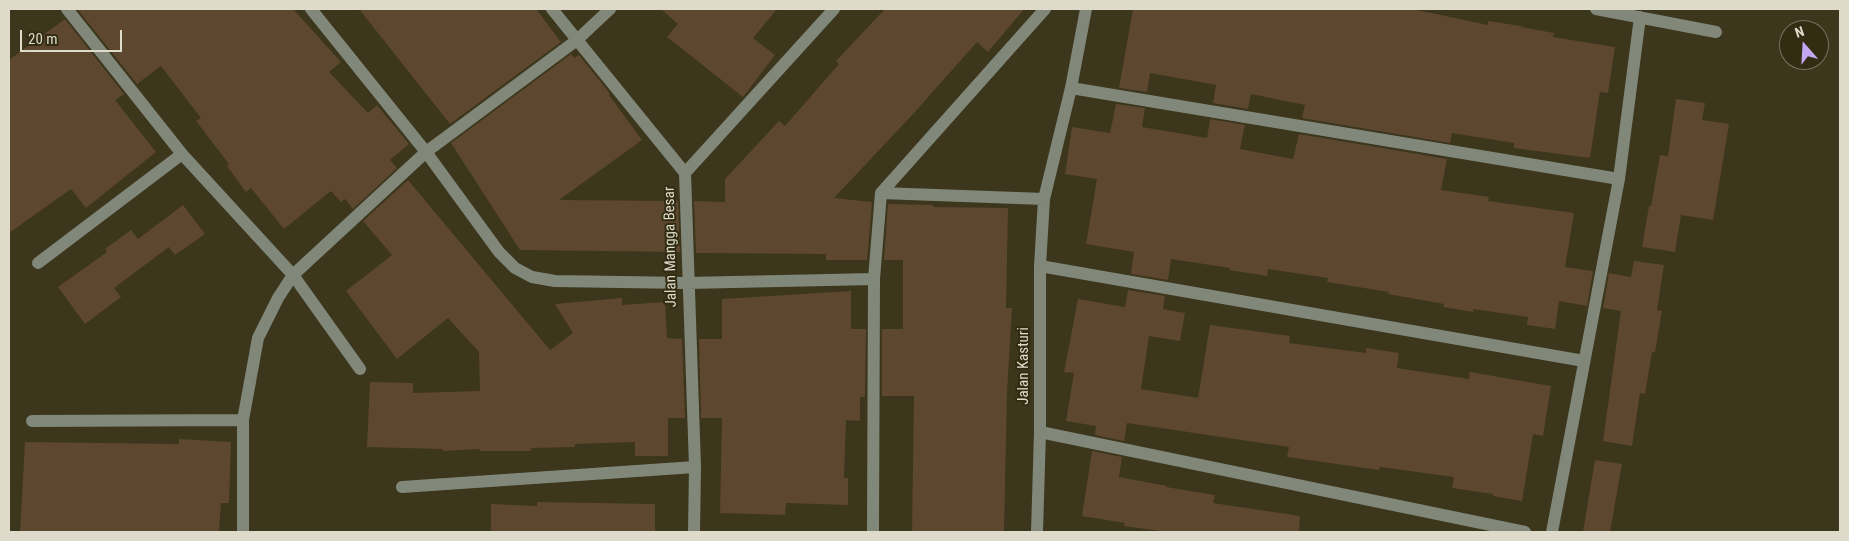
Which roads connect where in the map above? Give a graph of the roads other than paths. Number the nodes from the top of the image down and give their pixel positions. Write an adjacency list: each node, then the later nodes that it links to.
1 (67, 9): 14 (street)
2 (311, 9): 13 (street)
3 (552, 9): 11 (street, Jalan Mangga Besar)
4 (610, 9): 11 (street)
5 (834, 9): 15 (street)
6 (1045, 9): 17 (street)
7 (1086, 9): 12 (street, Jalan Kasturi)
8 (1596, 9): 9 (street)
9 (1640, 17): 10 (street); 16 (street)
10 (1716, 32)
11 (577, 40): 13 (street); 15 (street, Jalan Mangga Besar)
12 (1071, 88): 16 (street); 18 (street, Jalan Kasturi)
13 (426, 152): 21 (street); 23 (street)
14 (182, 154): 19 (street); 21 (street)
15 (685, 173): 23 (street, Jalan Mangga Besar)
16 (1619, 179): 24 (street)
17 (881, 193): 18 (street); 22 (street)
18 (1044, 199): 20 (street, Jalan Kasturi)
19 (38, 262)
20 (1040, 266): 24 (street); 28 (street, Jalan Kasturi)
21 (293, 275): 25 (street); 26 (street)
22 (874, 279): 23 (street); 33 (street)
23 (687, 283): 29 (street, Jalan Mangga Besar)
24 (1584, 361): 36 (street)
25 (360, 369)
26 (243, 420): 27 (street); 31 (street)
27 (32, 421)
28 (1040, 432): 34 (street, Jalan Kasturi); 35 (street)
29 (695, 467): 30 (street); 32 (street, Jalan Mangga Besar)
30 (402, 487)
31 (243, 532)
32 (694, 532)
33 (873, 532)
34 (1037, 532)
35 (1525, 532)
36 (1552, 532)

